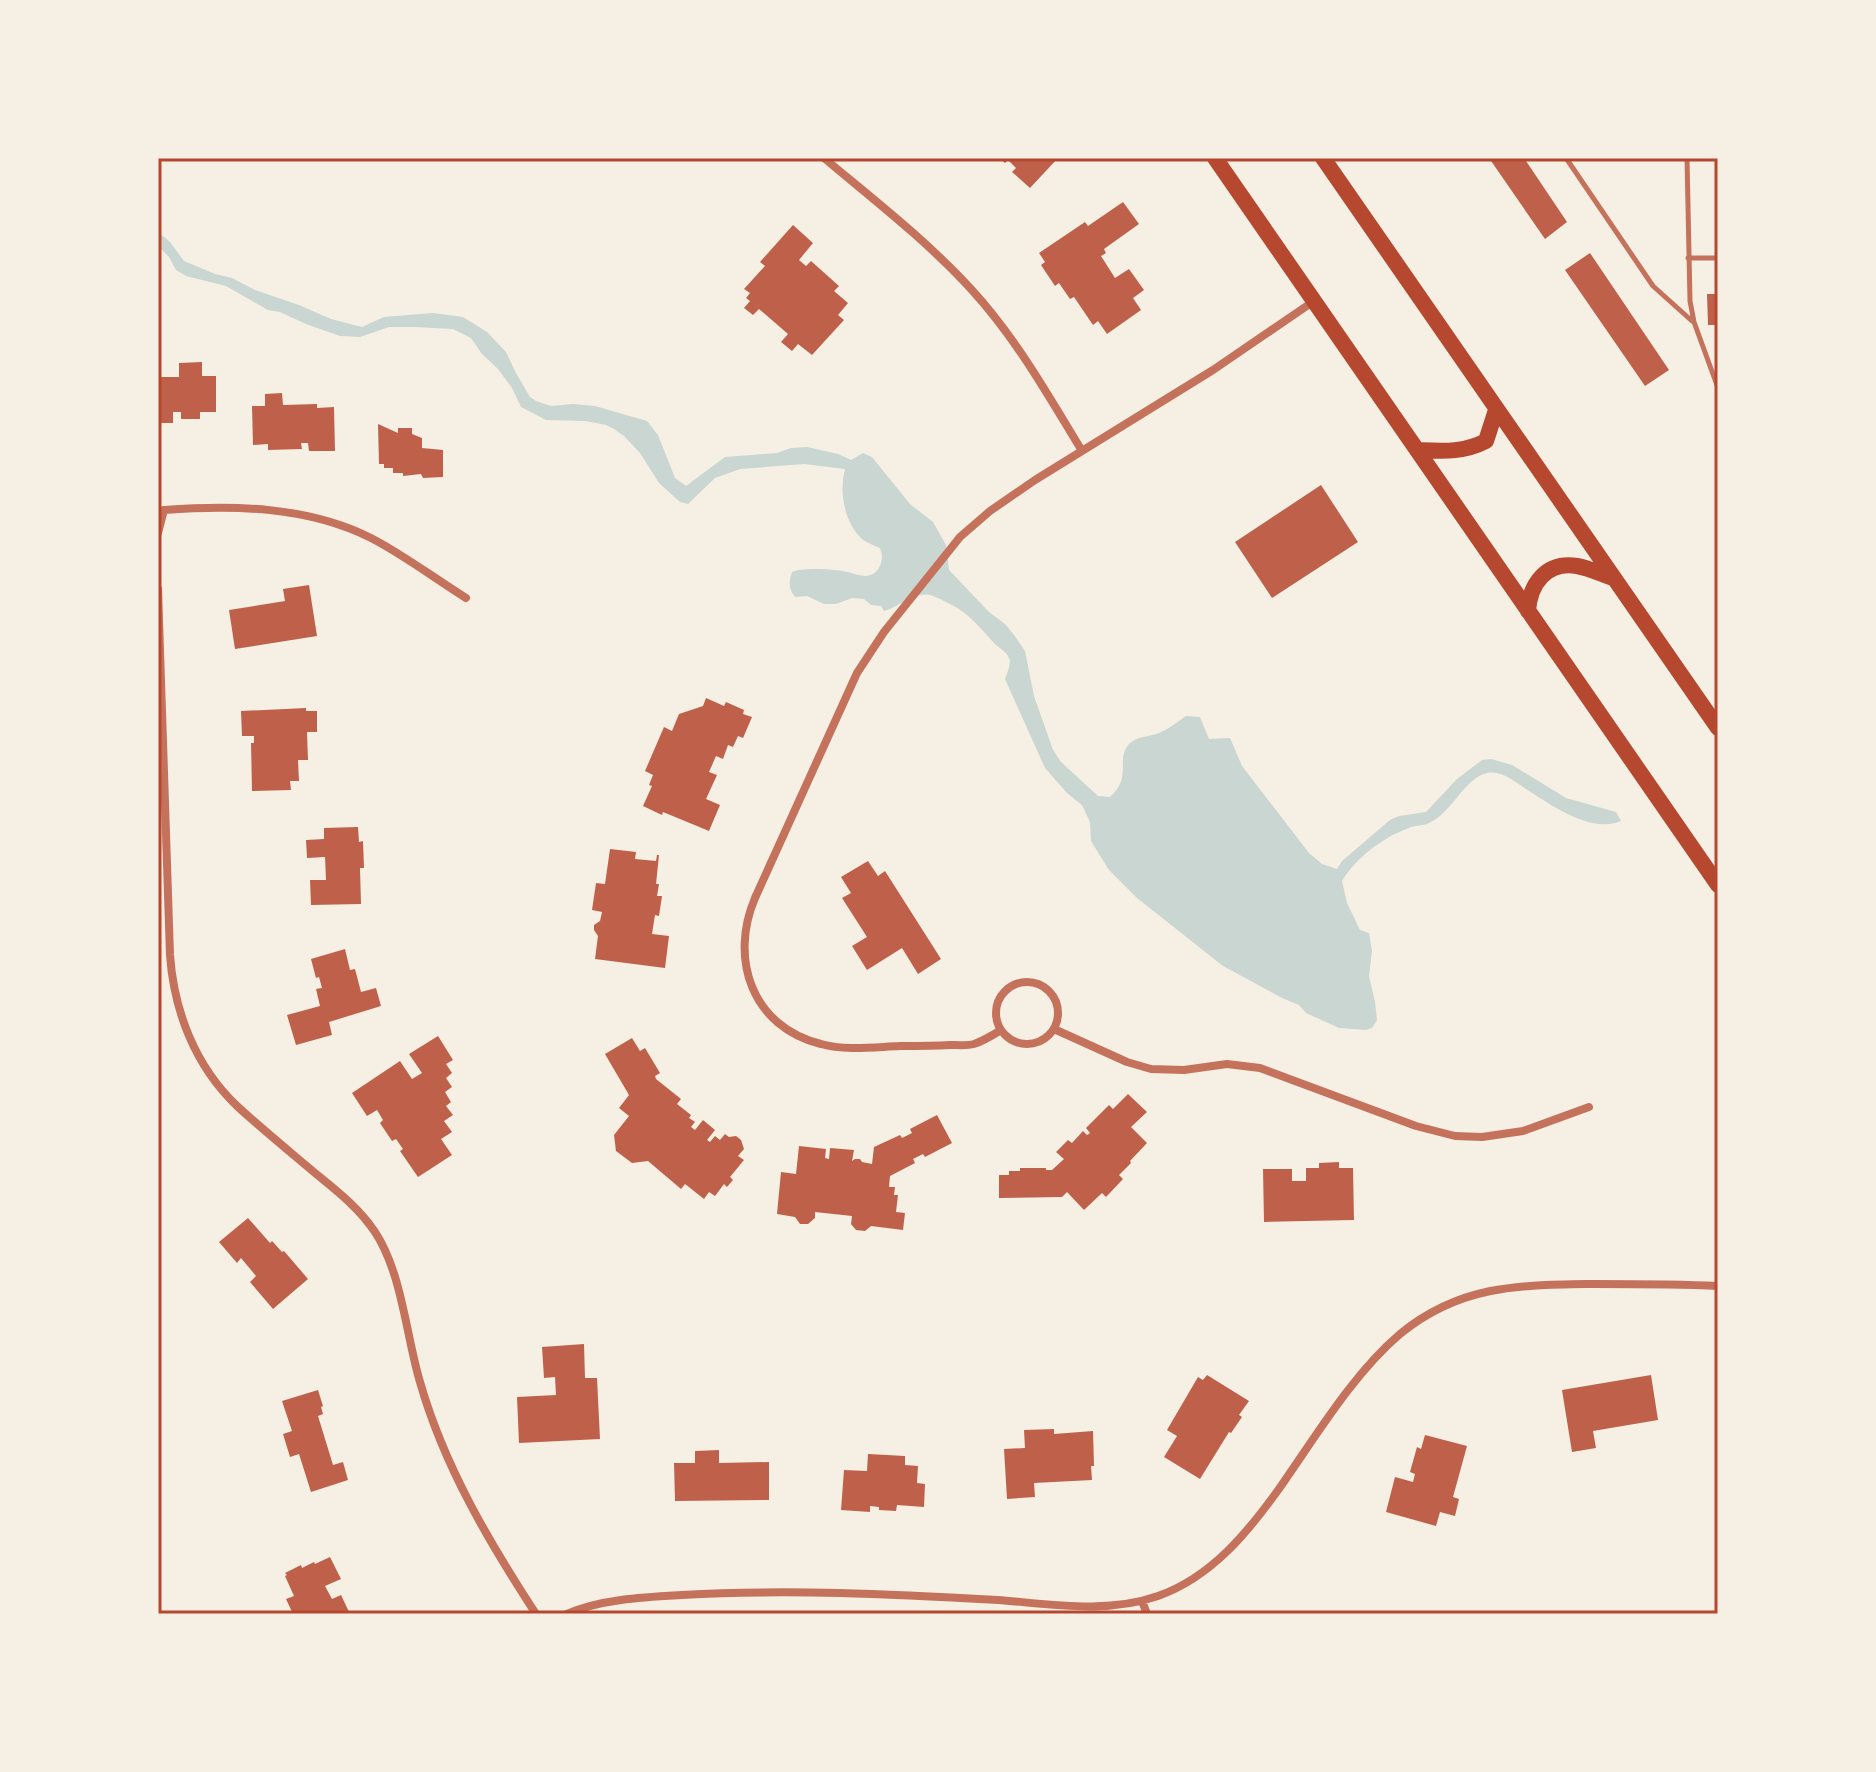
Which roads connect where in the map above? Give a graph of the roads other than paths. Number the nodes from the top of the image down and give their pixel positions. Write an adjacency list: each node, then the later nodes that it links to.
1 (824, 158): 13 (street)
2 (1215, 158): 8 (main road)
3 (1323, 158): 11 (main road)
4 (1566, 158): 9 (lane)
5 (1687, 158): 6 (lane)
6 (1688, 258): 7 (lane); 9 (lane)
7 (1718, 258)
8 (1314, 301): 12 (main road); 13 (street)
9 (1694, 322): 10 (lane)
10 (1718, 388)
11 (1496, 410): 12 (main road); 16 (main road)
12 (1417, 450): 19 (main road)
13 (1082, 451): 23 (street)
14 (161, 506): 15 (street); 18 (street)
15 (158, 533)
16 (1614, 579): 19 (main road); 20 (main road)
17 (158, 589): 27 (street)
18 (466, 598)
19 (1528, 611): 21 (main road)
20 (1716, 721)
21 (1718, 885)
22 (1054, 1029): 23 (street); 23 (street); 24 (street)
23 (1001, 1030)
24 (1589, 1107)
25 (1718, 1286): 26 (street)
26 (1142, 1601): 28 (street); 29 (street)
27 (536, 1614)
28 (567, 1614)
29 (1147, 1614)

